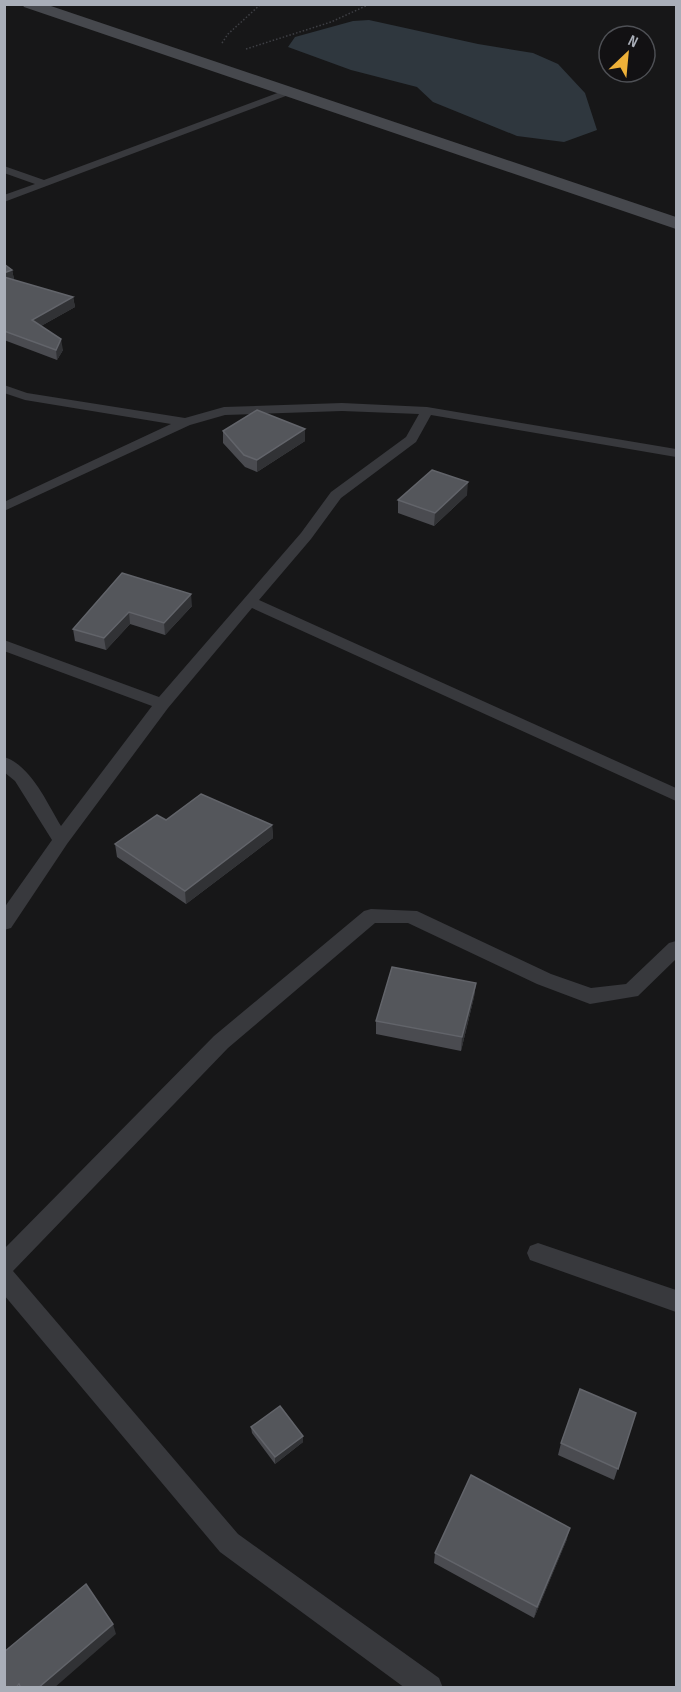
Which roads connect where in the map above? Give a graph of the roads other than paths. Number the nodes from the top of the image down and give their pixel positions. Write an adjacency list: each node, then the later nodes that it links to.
1 (29, 4): 2 (street)
2 (288, 92): 4 (lane); 6 (street)
3 (4, 169): 4 (lane)
4 (45, 184): 5 (lane)
5 (4, 199)
6 (676, 223)
7 (4, 389): 9 (lane)
8 (427, 411): 9 (lane); 10 (lane); 12 (lane)
9 (185, 422): 11 (lane)
10 (676, 453)
11 (4, 507)
12 (251, 602): 14 (lane); 16 (lane)
13 (4, 645): 14 (lane)
14 (162, 704): 17 (lane)
15 (4, 763): 17 (lane)
16 (676, 795)
17 (61, 840): 18 (lane)
18 (4, 923)
19 (676, 948): 21 (lane)
20 (538, 1253): 23 (lane)
21 (4, 1265)
22 (4, 1277): 24 (lane)
23 (676, 1300)
24 (429, 1688)

